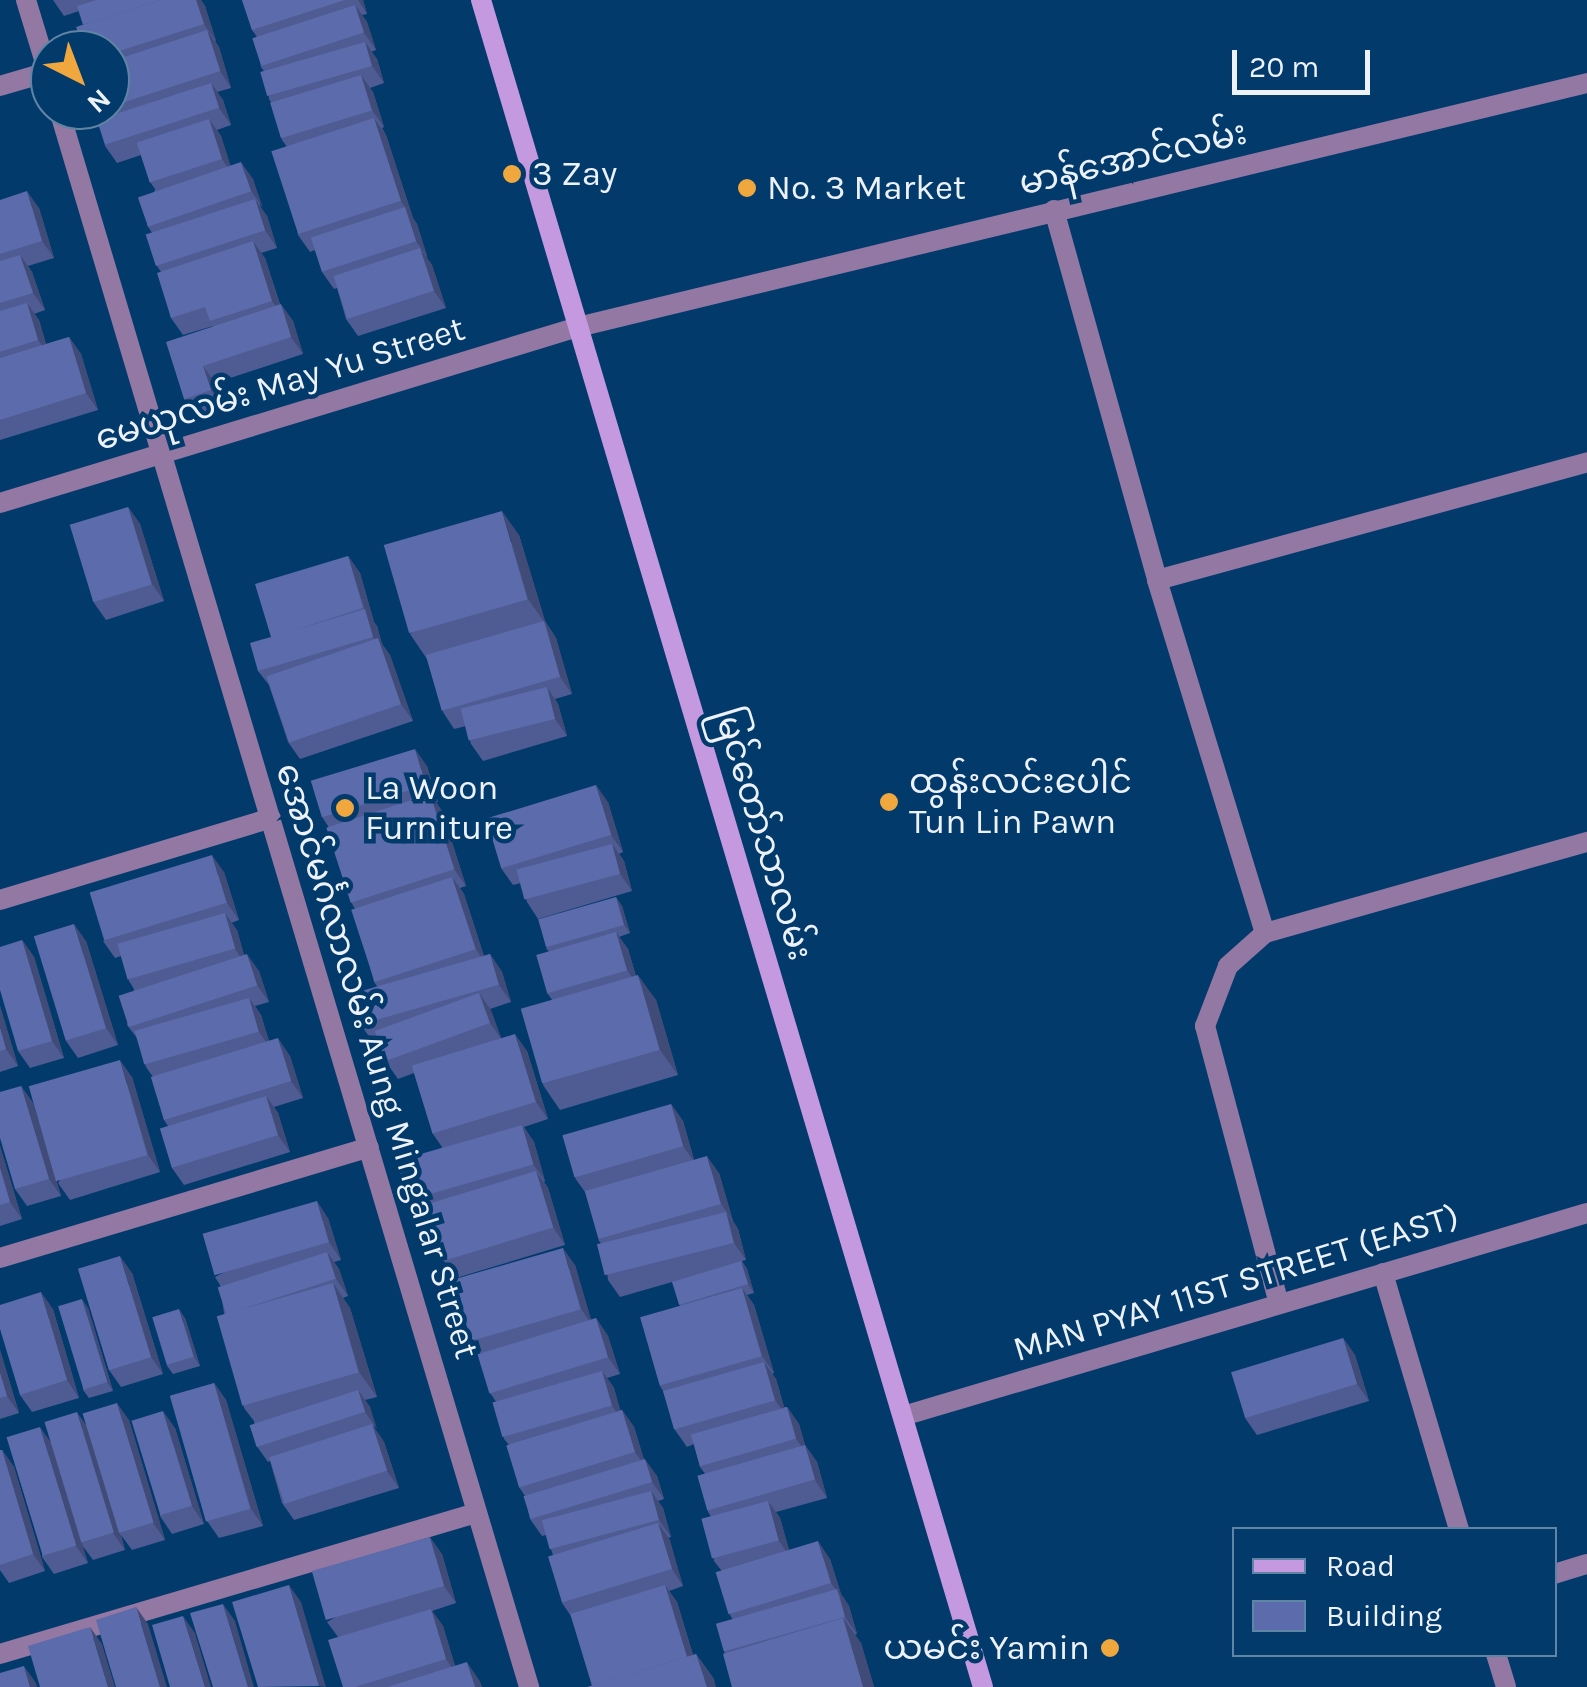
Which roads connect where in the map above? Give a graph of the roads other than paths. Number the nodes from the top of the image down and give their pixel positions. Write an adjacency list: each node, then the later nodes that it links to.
1 (26, 0): 3 (street)
2 (481, 0): 9 (main road, မြင်တော်သာလမ်း)
3 (35, 30)
4 (30, 80): 6 (street)
5 (1587, 83): 8 (street, မာန်အောင်လမ်း)
6 (0, 86)
7 (65, 130): 10 (street, အောင်မင်္ဂလာလမ်း Aung Mingalar Street)
8 (1054, 210): 9 (street, မာန်အောင်လမ်း); 13 (street)
9 (578, 327): 10 (street, မေယုလမ်း May Yu Street); 23 (main road, မြင်တော်သာလမ်း)
10 (162, 454): 12 (street, မေယုလမ်း May Yu Street); 14 (street, အောင်မင်္ဂလာလမ်း Aung Mingalar Street)
11 (1587, 462): 13 (street)
12 (0, 502)
13 (1157, 580): 17 (street)
14 (271, 818): 16 (street); 18 (street, အောင်မင်္ဂလာလမ်း Aung Mingalar Street)
15 (1587, 842): 17 (street)
16 (0, 900)
17 (1265, 932): 22 (street)
18 (368, 1148): 20 (street); 24 (street, အောင်မင်္ဂလာလမ်း Aung Mingalar Street)
19 (1587, 1213): 21 (street, MAN PYAY 11ST STREET (EAST))
20 (0, 1258)
21 (1382, 1274): 22 (street, MAN PYAY 11ST STREET (EAST)); 25 (street)
22 (1280, 1304): 23 (street, MAN PYAY 11ST STREET (EAST))
23 (903, 1416): 31 (main road, မြင်တော်သာလမ်း)
24 (478, 1513): 28 (street); 30 (street, အောင်မင်္ဂလာလမ်း Aung Mingalar Street)
25 (1458, 1527)
26 (1587, 1564): 27 (street)
27 (1557, 1573)
28 (0, 1654)
29 (1497, 1657): 32 (street)
30 (530, 1687)
31 (984, 1687)
32 (1506, 1687)

